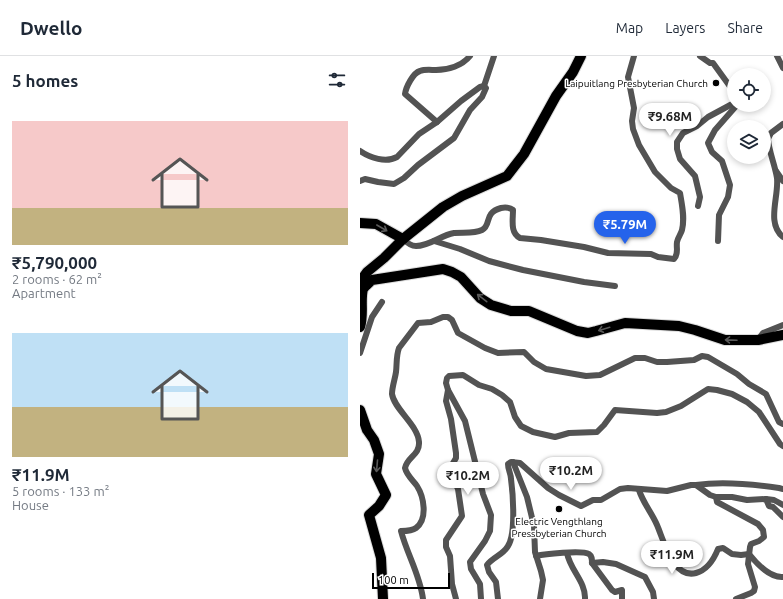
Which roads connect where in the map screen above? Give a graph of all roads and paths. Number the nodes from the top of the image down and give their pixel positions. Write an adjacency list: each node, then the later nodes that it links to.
1 (470, 56): 12 (street)
2 (494, 56): 9 (street)
3 (580, 56): 21 (main road)
4 (634, 56): 22 (street)
5 (700, 56): 8 (street)
6 (776, 56): 7 (street)
7 (783, 68)
8 (727, 82)
9 (484, 86): 12 (street); 16 (street)
10 (727, 107): 18 (street)
11 (731, 112): 23 (street)
12 (437, 122): 14 (street)
13 (783, 124): 15 (street)
14 (360, 151)
15 (775, 169): 17 (street); 20 (street)
16 (360, 181)
17 (783, 181)
18 (698, 206)
19 (360, 223): 21 (main road, one-way to 21)
20 (783, 237)
21 (403, 239): 22 (street); 24 (main road)
22 (434, 241): 25 (street)
23 (718, 241)
24 (360, 282)
25 (615, 286)
26 (382, 302): 31 (street)
27 (783, 325): 30 (street)
28 (360, 327): 30 (main road, one-way to 28)
29 (783, 335): 30 (main road)
30 (758, 340)
31 (360, 353)
32 (448, 390): 35 (street); 51 (street); 52 (street)
33 (360, 410): 49 (main road, one-way to 49)
34 (783, 424): 50 (street)
35 (783, 446)
36 (514, 462): 39 (street); 46 (street); 53 (street)
37 (696, 485): 38 (street); 39 (street); 40 (street)
38 (783, 489)
39 (639, 490): 45 (street)
40 (716, 497): 41 (street); 45 (street)
41 (766, 499): 42 (street); 43 (street)
42 (783, 505)
43 (783, 517)
44 (567, 553): 46 (street); 47 (street); 55 (street)
45 (749, 554): 48 (street); 58 (street)
46 (536, 556): 54 (street)
47 (592, 562): 56 (street); 57 (street)
48 (783, 577)
49 (383, 599)
50 (424, 599)
51 (456, 599)
52 (480, 599)
53 (498, 599)
54 (540, 599)
55 (585, 599)
56 (622, 599)
57 (654, 599)
58 (736, 599)

